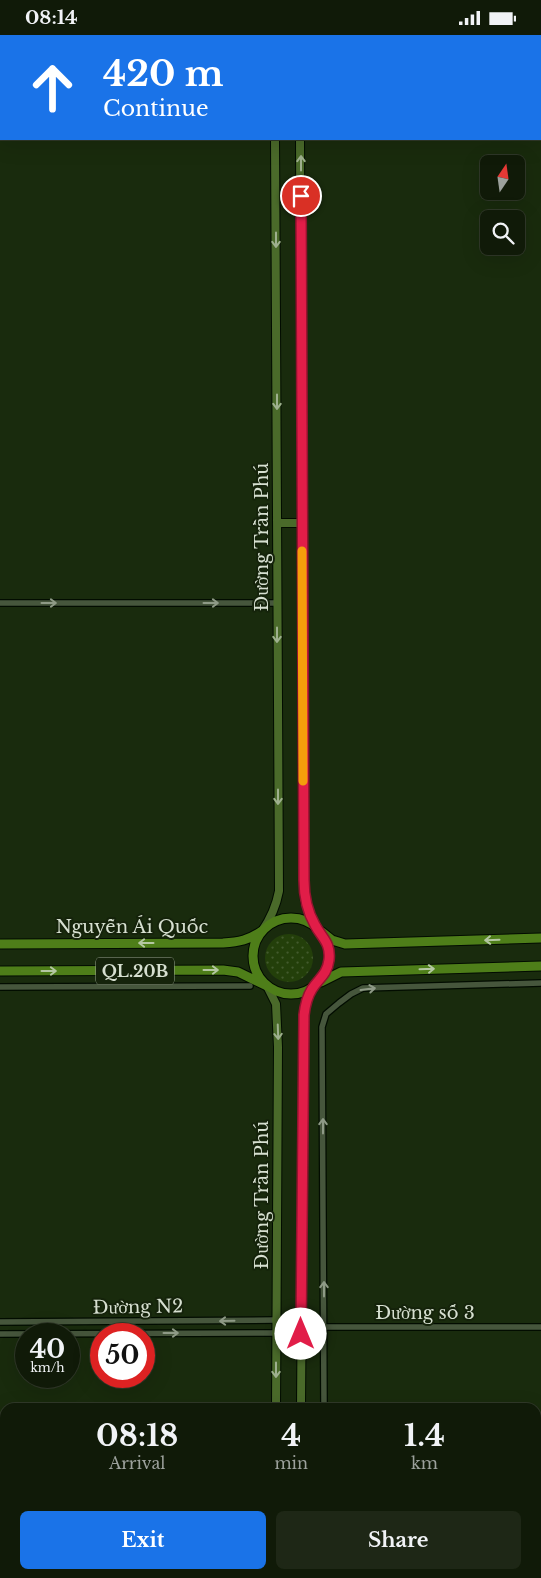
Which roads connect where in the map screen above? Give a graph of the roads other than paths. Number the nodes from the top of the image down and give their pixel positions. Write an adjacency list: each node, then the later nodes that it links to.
1 (275, 140): 3 (main road, Đường Trần Phú, one-way to 3)
2 (300, 140): 4 (main road, one-way to 2)
3 (277, 523): 4 (main road); 6 (main road, Đường Trần Phú)
4 (302, 523): 7 (main road)
5 (0, 603): 6 (street, one-way to 6)
6 (277, 603): 8 (main road, Đường Trần Phú, one-way to 8)
7 (316, 927): 8 (main road); 9 (main road, one-way to 7); 17 (main road)
8 (262, 931): 10 (main road, Nguyễn Ái Quốc / QL.20B, one-way to 10); 15 (main road)
9 (541, 938)
10 (0, 944)
11 (541, 966): 17 (main road, one-way to 11)
12 (0, 971): 15 (main road, QL.20B, one-way to 15)
13 (541, 983): 23 (street, one-way to 13)
14 (250, 986): 16 (street)
15 (267, 986): 17 (main road); 18 (main road, Đường Trần Phú, one-way to 18)
16 (0, 987)
17 (313, 988): 19 (main road)
18 (276, 1320): 19 (main road); 20 (street, Đường N2, one-way to 20); 24 (main road, Đường Trần Phú)
19 (301, 1320): 21 (street); 26 (main road)
20 (0, 1323)
21 (309, 1327): 23 (street, Đường số 3); 26 (street)
22 (541, 1327): 23 (street, Đường số 3)
23 (324, 1328): 29 (street)
24 (276, 1333): 25 (street, Đường N2, one-way to 24); 26 (main road); 27 (main road, Đường Trần Phú, one-way to 27)
25 (0, 1334)
26 (301, 1334): 28 (main road)
27 (276, 1403)
28 (301, 1403)
29 (324, 1403)

